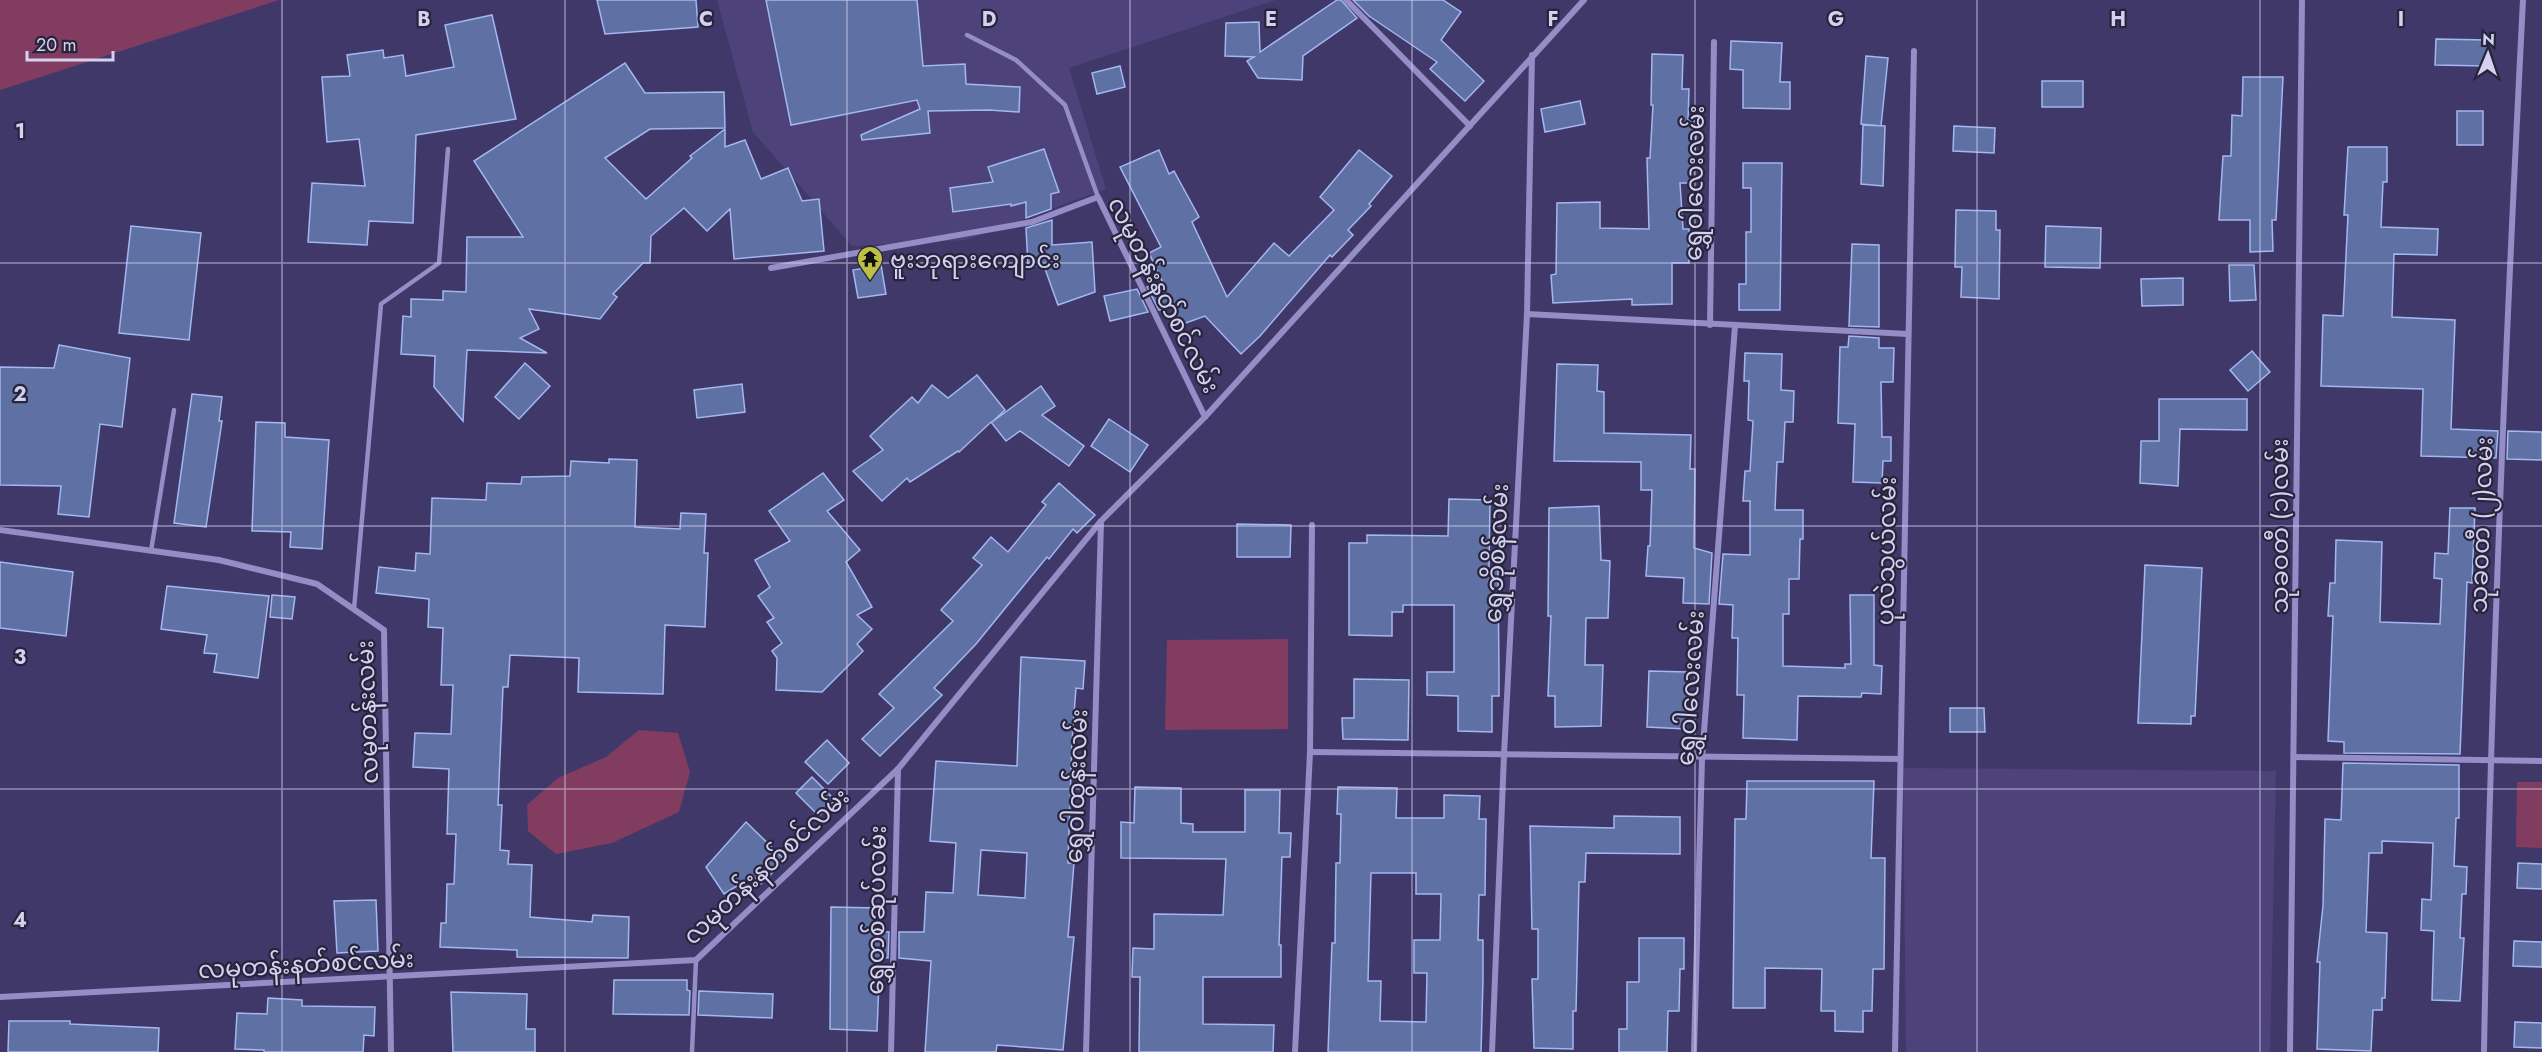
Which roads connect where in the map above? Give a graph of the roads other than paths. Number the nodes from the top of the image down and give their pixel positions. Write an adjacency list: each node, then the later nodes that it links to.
1 (1346, 0): 9 (street)
2 (1584, 0): 8 (street, လမုတန်းနတ်စင်လမ်း)
3 (2301, 0): 26 (street, သုခဝတီ (၁)လမ်း)
4 (2523, 0): 30 (street, သုခဝတီ (၂)လမ်း)
5 (967, 35): 11 (lane)
6 (1714, 42): 14 (street, ရွှေဝါလေးလမ်း)
7 (1914, 51): 16 (street, ပုလဲသွယ်လမ်း)
8 (1532, 55): 9 (street, လမုတန်းနတ်စင်လမ်း); 13 (street, ရွှေဘိုစိန်လမ်း)
9 (1470, 126): 18 (street, လမုတန်းနတ်စင်လမ်း)
10 (448, 149): 23 (lane)
11 (1098, 196): 12 (street, လမုတန်းနတ်စင်လမ်း); 18 (street, လမုတန်းနတ်စင်လမ်း)
12 (771, 268)
13 (1527, 314): 14 (street); 25 (street, ရွှေဘိုစိန်လမ်း)
14 (1710, 325): 15 (street)
15 (1734, 326): 16 (street); 27 (street, ရွှေဝါလေးလမ်း)
16 (1908, 334): 28 (street, ပုလဲသွယ်လမ်း)
17 (174, 410): 22 (lane)
18 (1205, 417): 19 (street, လမုတန်းနတ်စင်လမ်း)
19 (1101, 521): 31 (street, လမုတန်းနတ်စင်လမ်း); 38 (street, ရွှေဝါထွန်းလမ်း)
20 (1312, 525): 24 (street)
21 (0, 530): 22 (street, လမုတန်းလမ်း)
22 (151, 551): 23 (street, လမုတန်းလမ်း)
23 (354, 609): 33 (street, လမုတန်းလမ်း)
24 (1310, 752): 25 (street); 39 (street)
25 (1504, 754): 27 (street); 40 (street, ရွှေဘိုစိန်လမ်း)
26 (2295, 756): 30 (street); 43 (street, သုခဝတီ (၁)လမ်း)
27 (1702, 758): 28 (street); 41 (street, ရွှေဝါလေးလမ်း)
28 (1900, 759): 42 (street, ပုလဲသွယ်လမ်း)
29 (2542, 761): 30 (street)
30 (2490, 762): 44 (street, သုခဝတီ (၂)လမ်း)
31 (898, 769): 32 (street, လမုတန်းနတ်စင်လမ်း); 37 (street, ရွှေတစ်ဆုပ်လမ်း)
32 (696, 960): 33 (street, လမုတန်းနတ်စင်လမ်း); 36 (lane)
33 (390, 978): 34 (street, လမုတန်းနတ်စင်လမ်း); 35 (street, လမုတန်းလမ်း)
34 (0, 998)
35 (391, 1052)
36 (692, 1052)
37 (891, 1052)
38 (1086, 1052)
39 (1295, 1052)
40 (1492, 1052)
41 (1694, 1052)
42 (1895, 1052)
43 (2290, 1052)
44 (2484, 1052)

